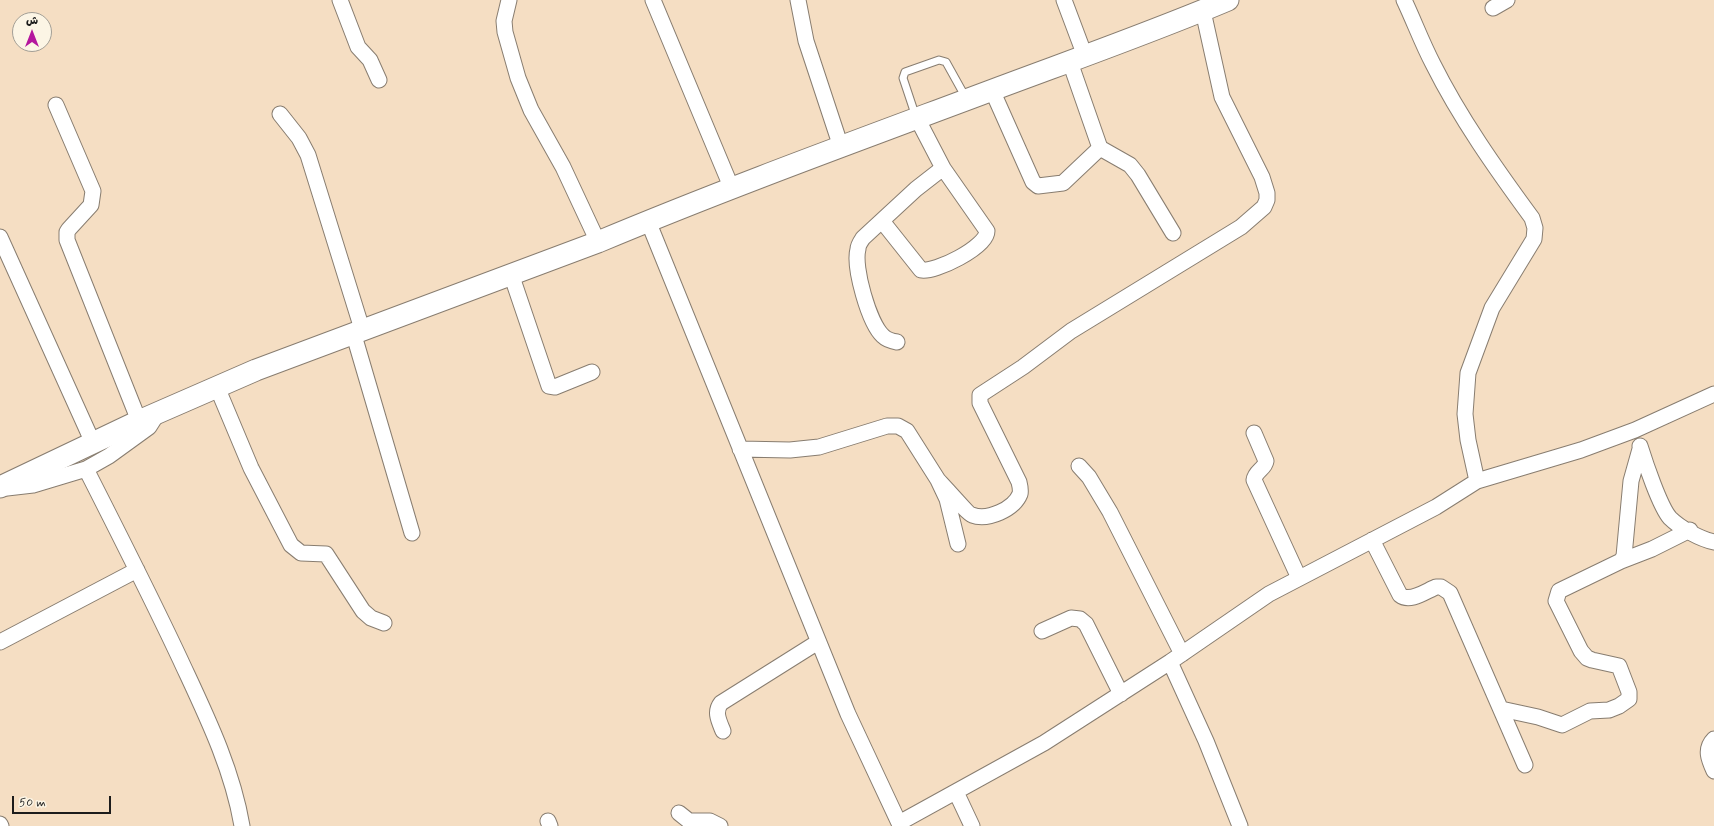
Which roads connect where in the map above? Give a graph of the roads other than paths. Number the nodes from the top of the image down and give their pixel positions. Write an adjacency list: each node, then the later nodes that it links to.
1 (340, 0): 12 (street)
2 (509, 0): 26 (street)
3 (653, 0): 21 (street)
4 (798, 0): 18 (street)
5 (1064, 0): 11 (street)
6 (1228, 0): 10 (main road)
7 (1404, 0): 43 (street)
8 (1507, 0): 9 (street)
9 (1493, 8)
10 (1203, 11): 11 (main road); 42 (street)
11 (1078, 59): 13 (main road); 19 (street)
12 (380, 80)
13 (992, 90): 14 (main road); 19 (street)
14 (967, 100): 17 (main road); 17 (lane)
15 (56, 105): 34 (street)
16 (280, 114): 28 (street)
17 (917, 118): 18 (main road); 20 (street)
18 (841, 147): 21 (main road)
19 (1100, 148): 24 (street)
20 (943, 168): 23 (street); 23 (street)
21 (732, 189): 22 (main road)
22 (648, 221): 26 (main road); 38 (street)
23 (882, 221): 29 (street)
24 (1173, 233)
25 (0, 237): 37 (street)
26 (598, 242): 27 (main road)
27 (511, 274): 28 (main road); 30 (street)
28 (357, 331): 31 (main road); 46 (street)
29 (897, 342)
30 (592, 372)
31 (217, 387): 33 (main road); 53 (street)
32 (1714, 394): 35 (street)
33 (158, 413): 34 (main road); 41 (street)
34 (139, 421): 37 (main road)
35 (1635, 430): 39 (street); 43 (street)
36 (1254, 433): 52 (street)
37 (93, 443): 44 (main road)
38 (740, 449): 42 (street); 56 (street)
39 (1640, 449): 45 (street); 50 (street)
40 (1078, 466): 57 (street)
41 (86, 469): 44 (street); 51 (street)
42 (938, 480): 49 (street)
43 (1477, 481): 47 (street)
44 (0, 488)
45 (1690, 530): 48 (street); 50 (street)
46 (412, 533)
47 (1372, 540): 52 (street); 59 (street)
48 (1714, 542)
49 (958, 544)
50 (1621, 561): 59 (street)
51 (136, 570): 55 (street); 67 (street)
52 (1299, 578): 57 (street)
53 (384, 623)
54 (1042, 631): 58 (street)
55 (0, 642)
56 (818, 642): 60 (street); 66 (street)
57 (1176, 658): 58 (street); 70 (street)
58 (1121, 694): 64 (street)
59 (1501, 709): 62 (street)
60 (723, 731)
61 (1714, 739): 63 (street)
62 (1525, 765)
63 (1714, 771)
64 (956, 792): 66 (street); 69 (street)
65 (679, 813): 68 (street)
66 (898, 825)
67 (242, 826)
68 (720, 826)
69 (972, 826)
70 (1240, 826)

